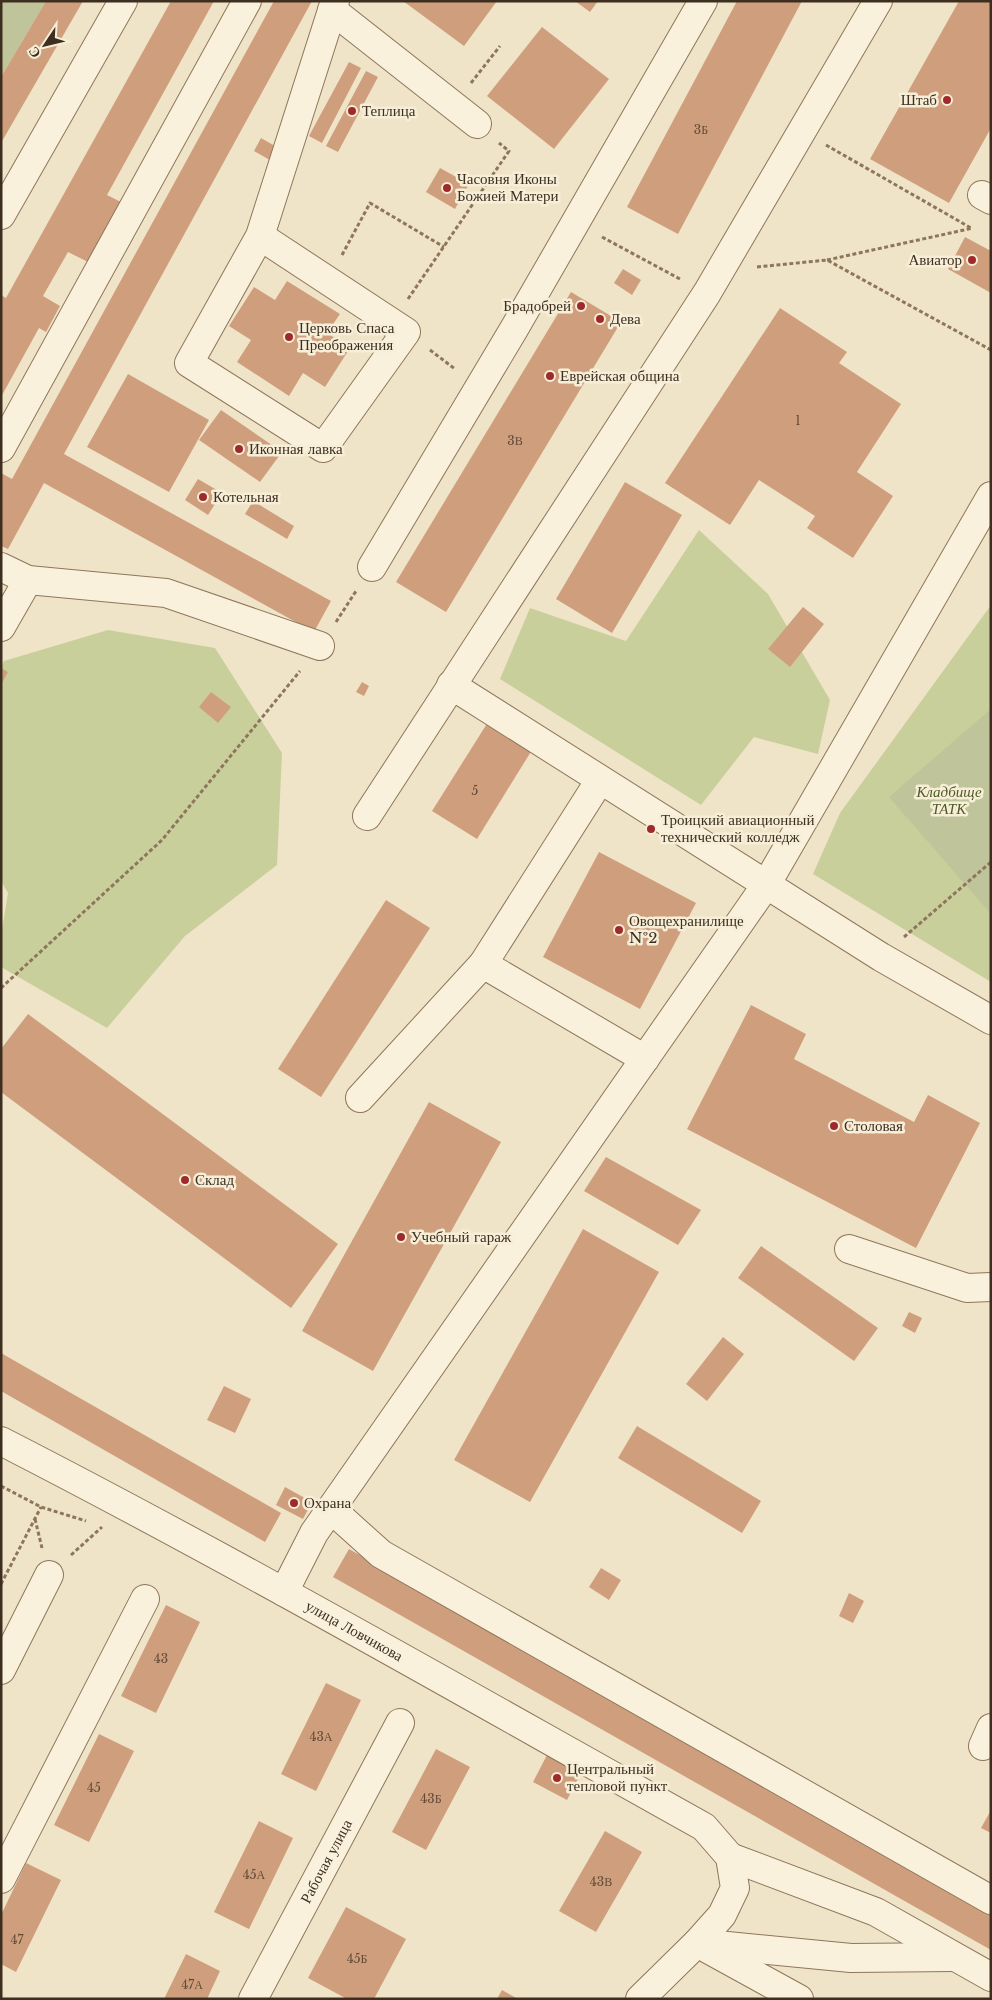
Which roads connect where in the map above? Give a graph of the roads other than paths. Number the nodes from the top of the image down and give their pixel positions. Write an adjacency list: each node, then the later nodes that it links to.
1 (123, 1): 7 (street)
2 (248, 1): 9 (street)
3 (703, 1): 12 (street)
4 (878, 1): 16 (street)
5 (333, 6): 6 (street); 8 (street)
6 (477, 124)
7 (1, 215)
8 (260, 236): 8 (street)
9 (1, 448)
10 (991, 496): 19 (street)
11 (1, 567): 13 (street)
12 (372, 567)
13 (28, 580): 14 (street); 15 (street)
14 (1, 627)
15 (320, 646)
16 (451, 685): 17 (street); 18 (street)
17 (600, 780): 19 (street); 20 (street)
18 (367, 816)
19 (766, 884): 21 (street); 22 (street)
20 (482, 964): 22 (street); 23 (street)
21 (991, 1020)
22 (644, 1059): 27 (street)
23 (360, 1098)
24 (849, 1249): 25 (street)
25 (991, 1287)
26 (1, 1441): 29 (street, улица Ловчикова)
27 (331, 1509): 29 (street); 35 (street)
28 (49, 1575): 31 (street)
29 (284, 1592): 33 (street, улица Ловчикова)
30 (145, 1599): 34 (street)
31 (1, 1670)
32 (400, 1723): 39 (street, Рабочая улица)
33 (730, 1856): 36 (street); 37 (street)
34 (1, 1879)
35 (991, 1900)
36 (697, 1943): 37 (street); 40 (street); 41 (street)
37 (954, 1956): 38 (street)
38 (991, 1977)
39 (254, 1999)
40 (640, 1999)
41 (799, 1999)

